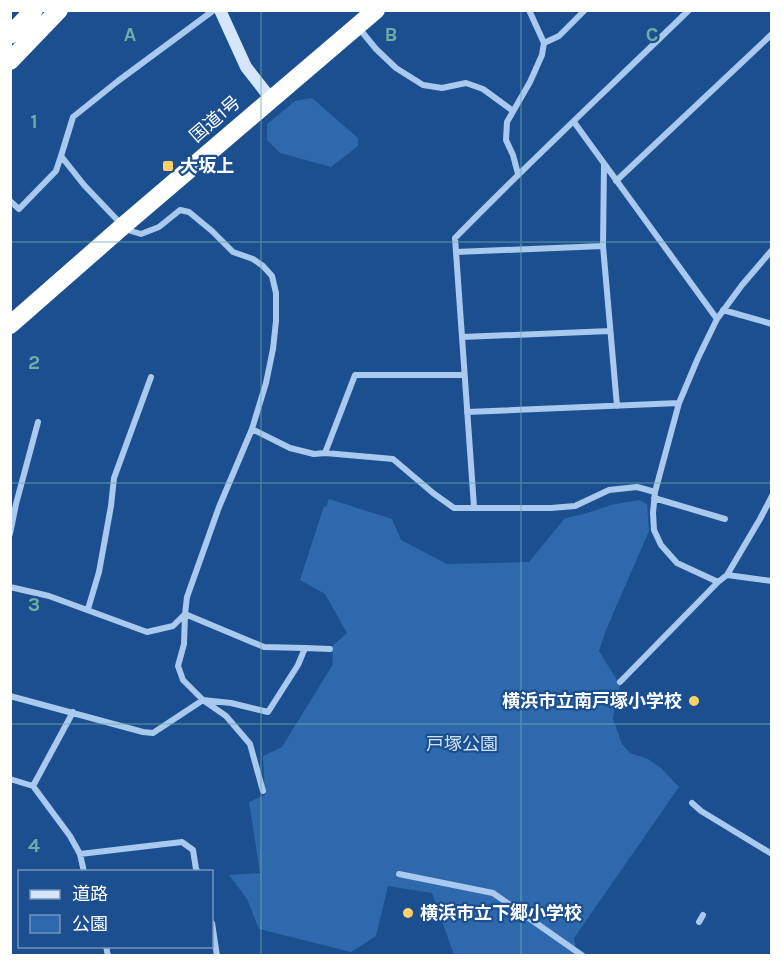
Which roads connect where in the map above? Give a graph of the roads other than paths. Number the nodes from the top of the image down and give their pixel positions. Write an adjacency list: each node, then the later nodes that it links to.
1 (34, 10): 10 (highway)
2 (59, 10): 13 (highway)
3 (214, 10): 17 (street)
4 (220, 10): 14 (street)
5 (376, 10): 9 (highway, 国道1号)
6 (529, 10): 12 (street)
7 (585, 10): 12 (street)
8 (689, 10): 16 (street)
9 (357, 26): 14 (highway, 国道1号); 15 (street)
10 (10, 34)
11 (771, 34): 20 (street)
12 (544, 43): 15 (street)
13 (10, 61)
14 (271, 99): 22 (highway, 国道1号)
15 (513, 111): 19 (street)
16 (574, 122): 18 (street); 19 (street)
17 (61, 156): 21 (street); 22 (street)
18 (604, 164): 20 (street); 23 (street)
19 (518, 174): 25 (street)
20 (616, 181): 31 (street)
21 (10, 201)
22 (123, 226): 27 (highway, 国道1号); 42 (street)
23 (603, 246): 25 (street); 34 (street)
24 (771, 250): 26 (street)
25 (456, 252): 35 (street)
26 (764, 259): 28 (street); 30 (street)
27 (83, 260): 29 (highway, 国道1号); 33 (highway, 国道1号)
28 (771, 261)
29 (10, 308)
30 (723, 310): 31 (street); 32 (street)
31 (717, 319): 38 (street)
32 (771, 324)
33 (10, 325)
34 (610, 331): 35 (street); 39 (street)
35 (462, 337): 36 (street)
36 (464, 375): 40 (street); 43 (street)
37 (151, 377): 54 (street)
38 (679, 403): 39 (street); 44 (street)
39 (617, 406): 40 (street)
40 (467, 412): 47 (street)
41 (38, 422): 46 (street)
42 (252, 429): 43 (street); 55 (street)
43 (325, 453): 47 (street)
44 (655, 495): 47 (street); 48 (street); 52 (street)
45 (771, 496): 50 (street)
46 (13, 503): 49 (street)
47 (474, 507)
48 (725, 519)
49 (10, 534)
50 (728, 575): 51 (street); 52 (street)
51 (771, 581)
52 (718, 582): 58 (street)
53 (10, 587): 54 (street)
54 (88, 609): 55 (street)
55 (185, 614): 56 (street); 60 (street)
56 (305, 648): 57 (street); 60 (street)
57 (330, 649)
58 (620, 682)
59 (10, 696): 61 (street)
60 (203, 700): 61 (street); 64 (street)
61 (73, 712): 63 (street)
62 (10, 778): 63 (street)
63 (33, 786): 66 (street)
64 (262, 790)
65 (692, 803): 67 (street)
66 (80, 854): 68 (street); 69 (street)
67 (771, 854)
68 (84, 870)
69 (197, 870)
70 (399, 874): 73 (street)
71 (213, 930): 72 (street)
72 (217, 956)
73 (583, 956)

